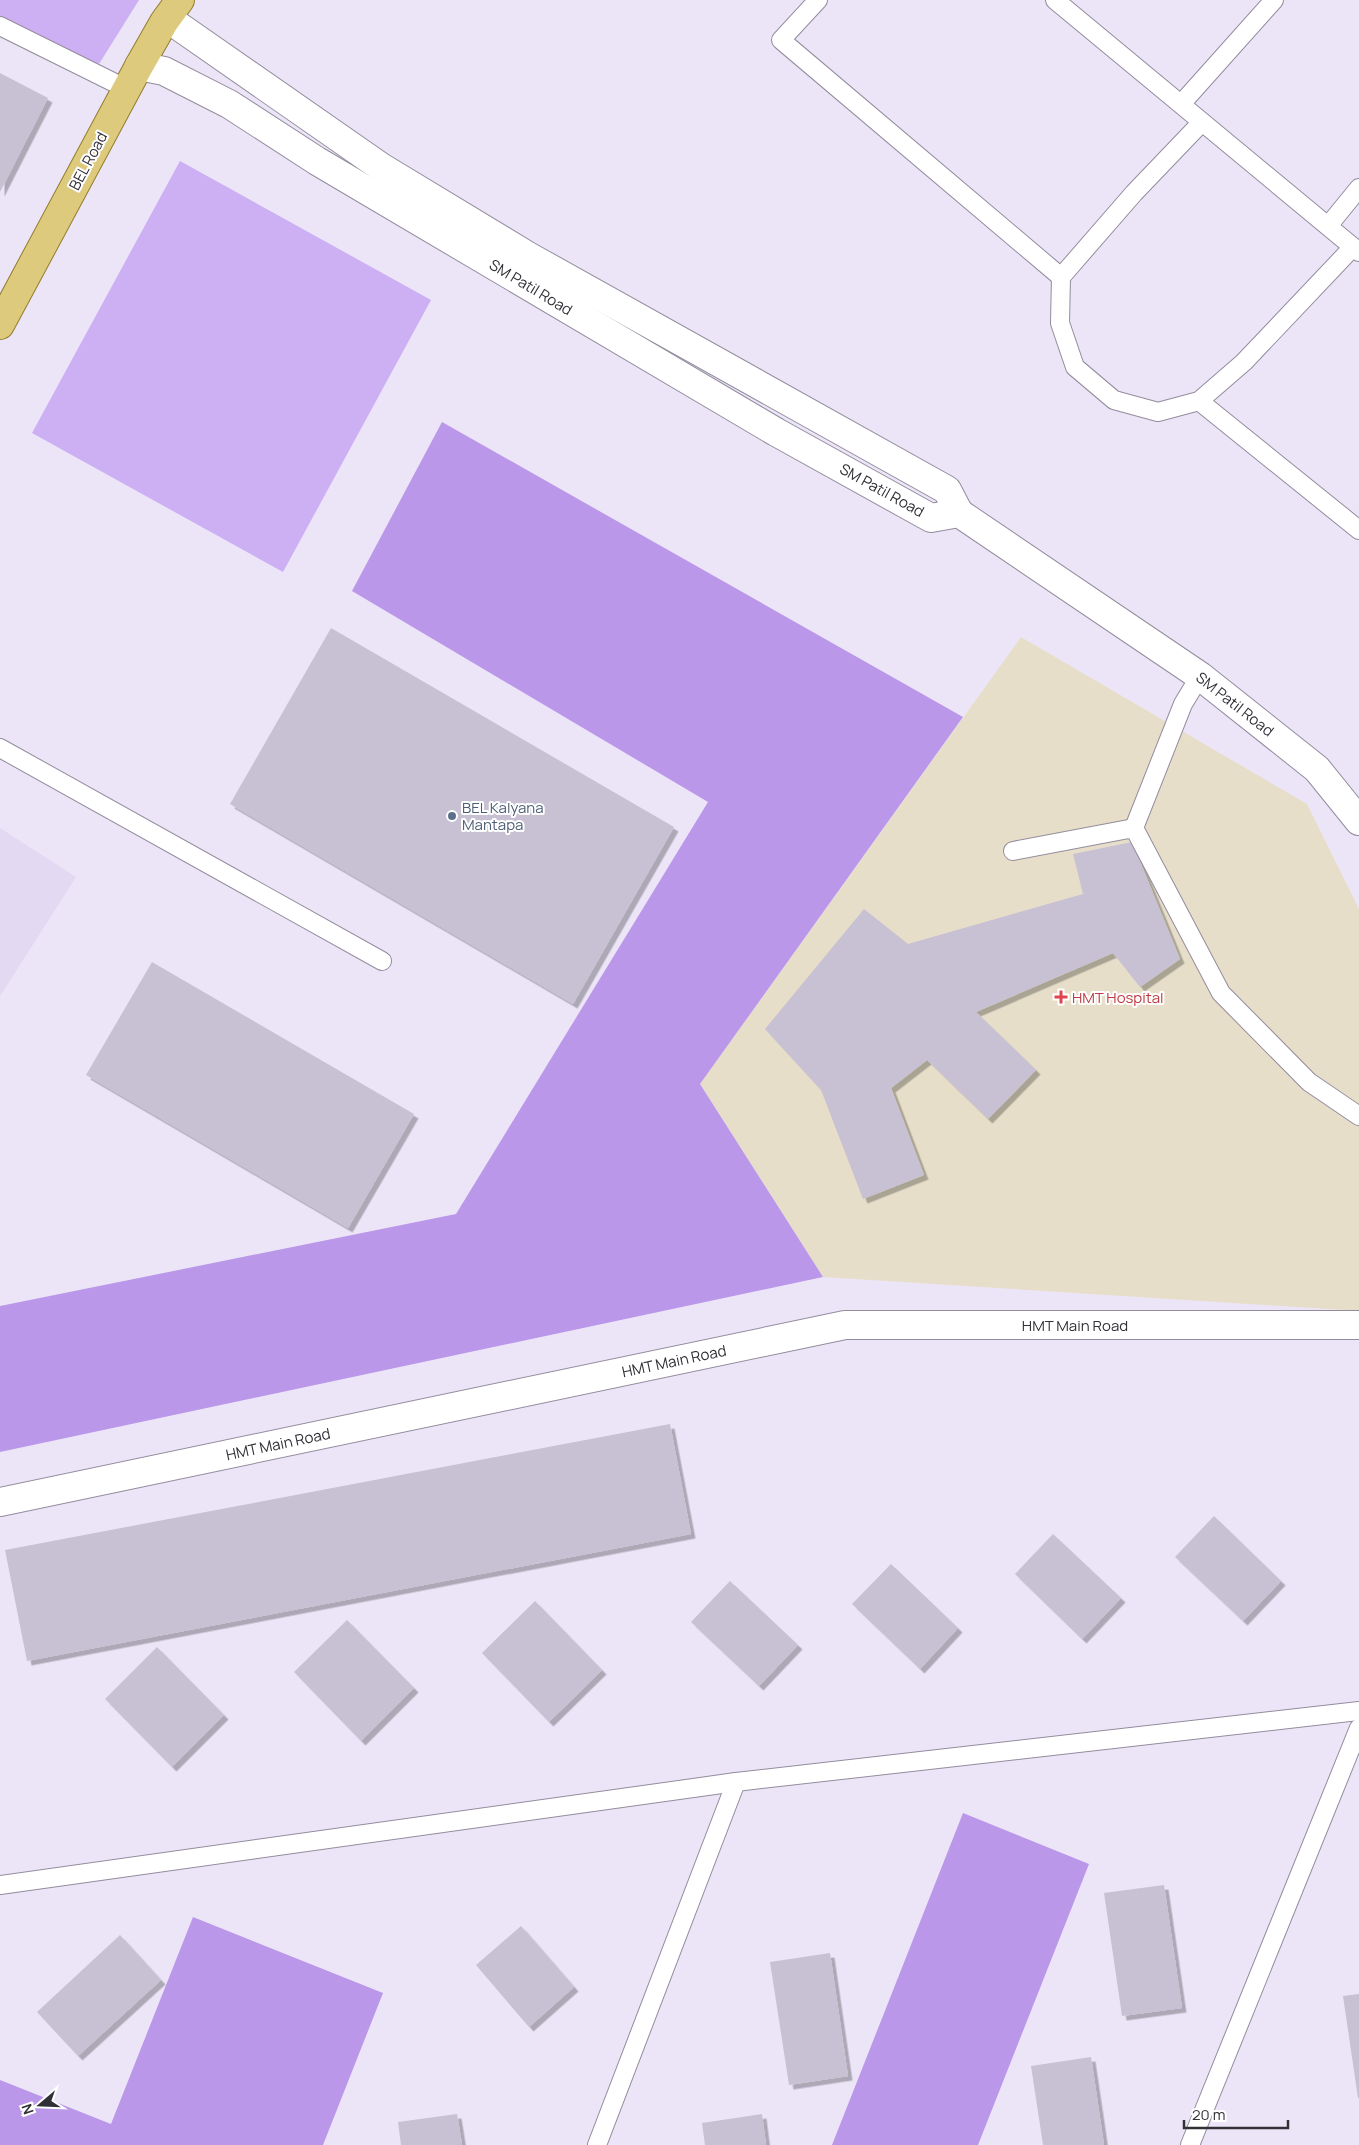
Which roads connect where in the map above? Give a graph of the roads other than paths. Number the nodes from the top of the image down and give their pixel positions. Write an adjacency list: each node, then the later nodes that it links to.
1 (818, 0): 12 (lane)
2 (1055, 0): 7 (lane)
3 (1274, 0): 7 (lane)
4 (174, 9): 6 (main road, BEL Road); 15 (street, SM Patil Road)
5 (0, 26): 6 (lane)
6 (133, 77): 13 (main road, BEL Road); 15 (street, SM Patil Road)
7 (1182, 103): 8 (lane)
8 (1202, 122): 10 (lane); 12 (lane)
9 (1359, 188): 10 (lane)
10 (1328, 226): 11 (lane)
11 (1356, 249): 14 (lane)
12 (1061, 277): 14 (lane)
13 (0, 325)
14 (1199, 401): 16 (lane)
15 (958, 513): 17 (street, SM Patil Road)
16 (1359, 530)
17 (1200, 676): 19 (street, SM Patil Road); 20 (lane)
18 (0, 748): 22 (lane)
19 (1359, 821)
20 (1134, 828): 21 (lane); 23 (lane)
21 (1013, 850)
22 (382, 961)
23 (1359, 1116)
24 (1359, 1325): 25 (street, HMT Main Road)
25 (0, 1502)
26 (1359, 1711): 28 (lane)
27 (1359, 1728): 31 (lane)
28 (736, 1782): 29 (lane); 30 (lane)
29 (0, 1885)
30 (597, 2145)
31 (1190, 2145)

